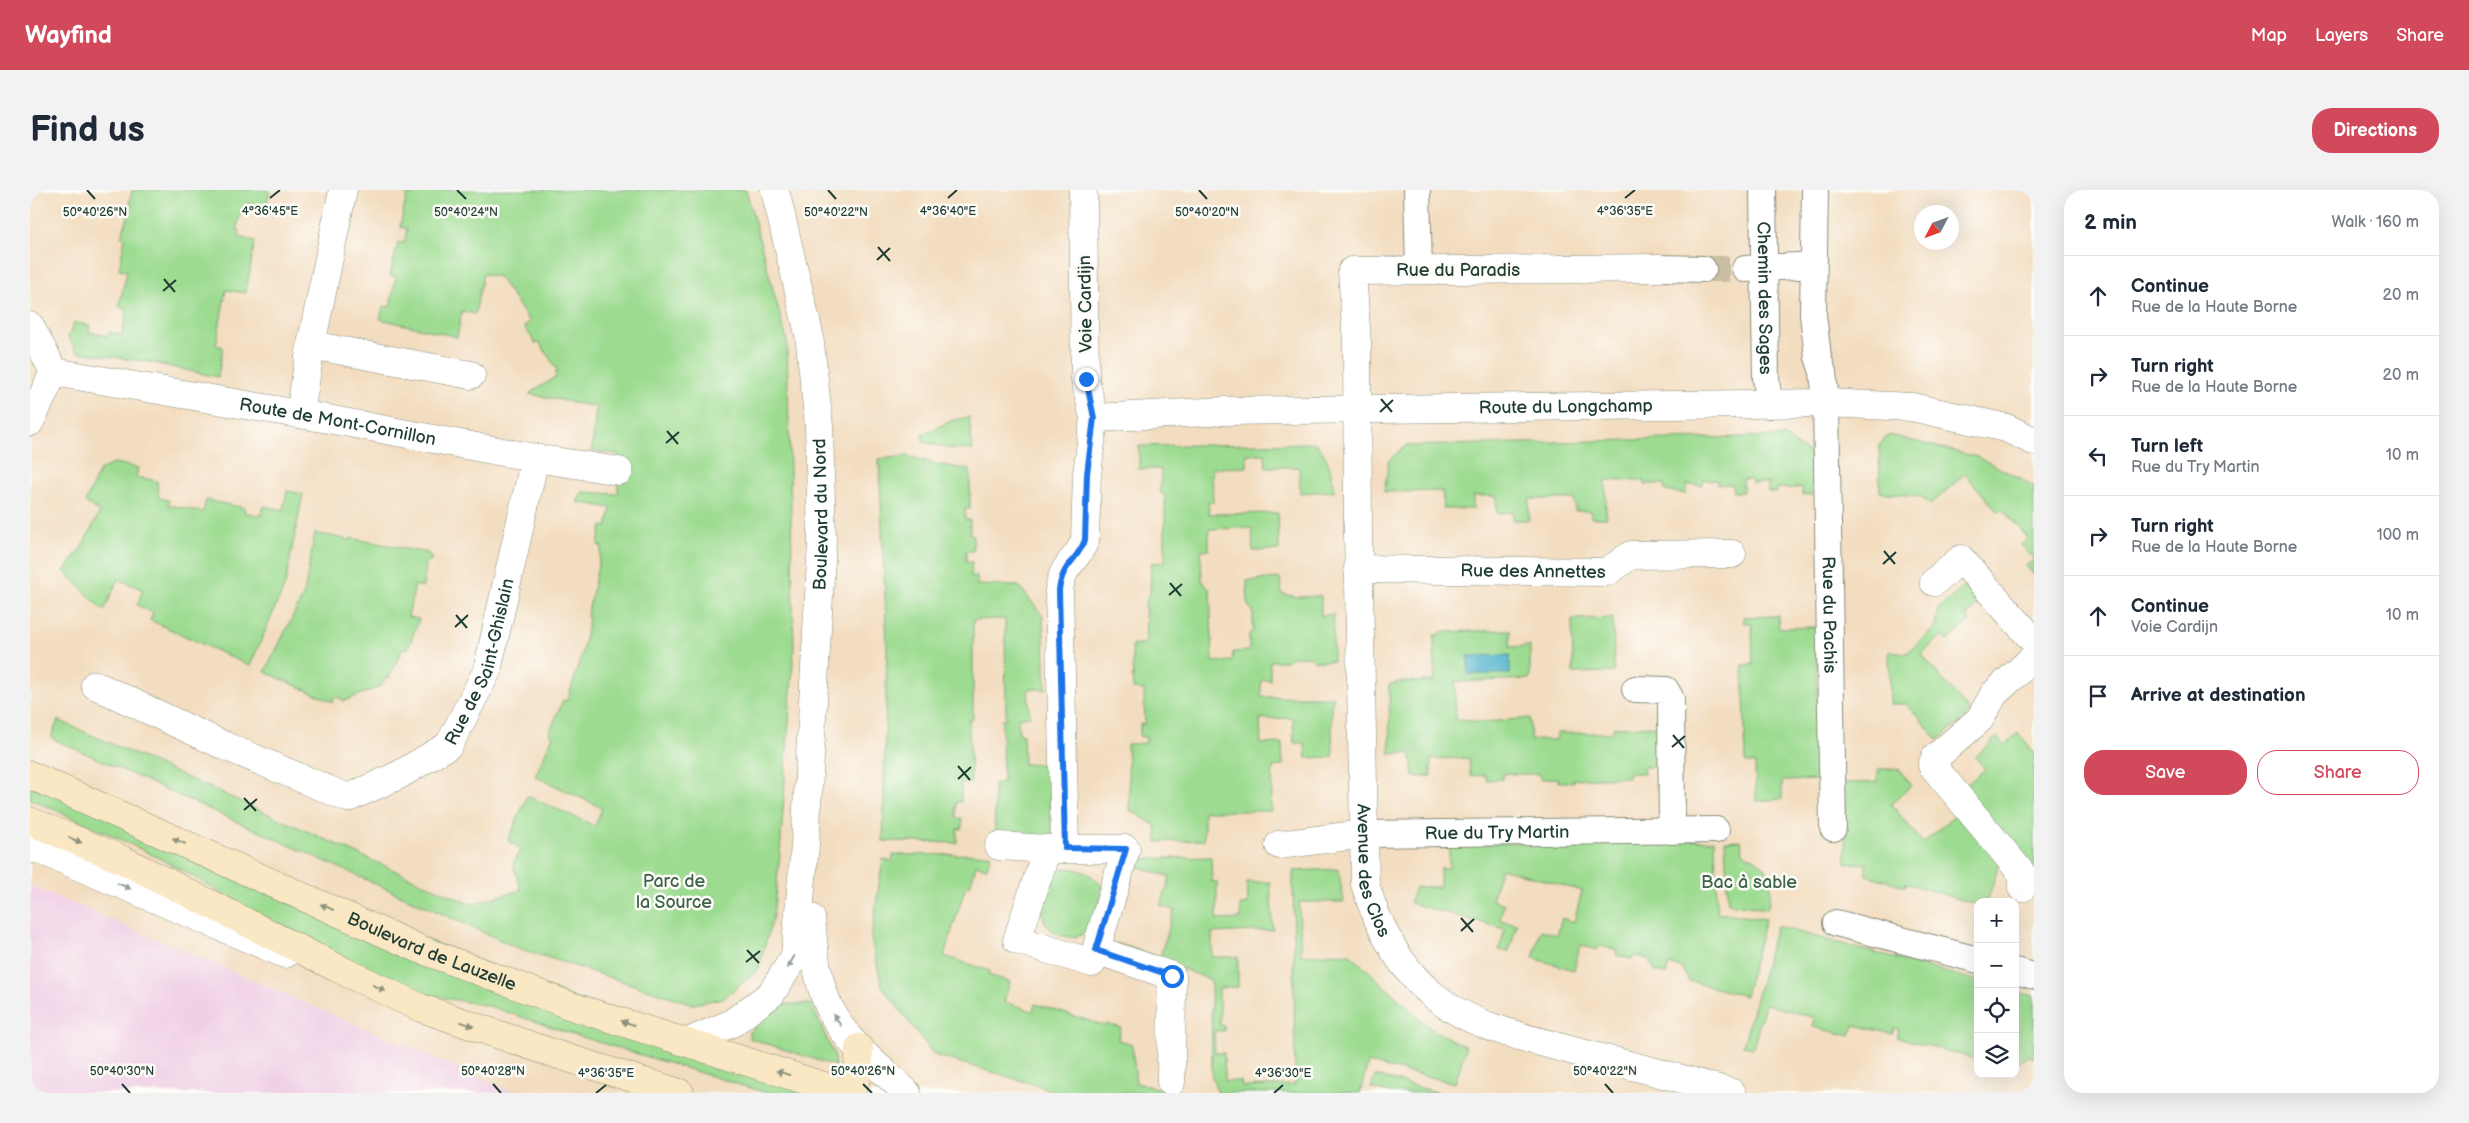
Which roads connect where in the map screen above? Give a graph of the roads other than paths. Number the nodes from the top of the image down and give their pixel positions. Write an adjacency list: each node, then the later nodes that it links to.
1 (343, 190): 13 (street)
2 (775, 190): 38 (street, Boulevard du Nord)
3 (1083, 190): 20 (street, Voie Cardijn)
4 (1416, 190): 10 (street)
5 (1763, 190): 9 (street, Chemin des Sages)
6 (1815, 190): 7 (street)
7 (1813, 265): 9 (street); 16 (street)
8 (1659, 268): 10 (street, Rue du Paradis); 11 (street, Rue du Paradis)
9 (1755, 269): 17 (street, Chemin des Sages)
10 (1419, 270): 18 (street, Rue du Paradis)
11 (1703, 270)
12 (30, 326): 14 (street)
13 (311, 346): 15 (street); 19 (street)
14 (54, 372): 19 (street, Route de Mont-Cornillon); 21 (street)
15 (471, 375)
16 (1826, 402): 17 (street, Route du Longchamp); 22 (street, Route du Longchamp); 34 (street, Rue du Pachis)
17 (1769, 404): 18 (street, Route du Longchamp)
18 (1358, 409): 20 (street, Route du Longchamp); 26 (street, Avenue des Clos)
19 (300, 414): 23 (street, Route de Mont-Cornillon)
20 (1094, 418): 42 (street, Voie Cardijn)
21 (30, 422)
22 (2034, 441)
23 (535, 458): 24 (street, Route de Mont-Cornillon); 30 (street, Rue de Saint-Ghislain)
24 (619, 471)
25 (1732, 554): 26 (street, Rue des Annettes)
26 (1358, 569): 37 (street, Avenue des Clos)
27 (1934, 582): 28 (street)
28 (2034, 641)
29 (2034, 657): 43 (street)
30 (96, 685)
31 (1635, 689): 36 (street)
32 (30, 775): 50 (main road, Boulevard de Lauzelle, one-way to 32)
33 (30, 821): 47 (main road, one-way to 47)
34 (1833, 828)
35 (1716, 830): 36 (street, Rue du Try Martin)
36 (1672, 831): 37 (street, Rue du Try Martin)
37 (1362, 834): 39 (street, Rue du Try Martin); 57 (street, Avenue des Clos)
38 (805, 844): 50 (street, Boulevard du Nord, one-way to 50); 51 (street, Boulevard du Nord, one-way to 38)
39 (1279, 845)
40 (999, 846): 42 (street)
41 (30, 849): 47 (street, one-way to 47)
42 (1056, 849): 45 (street); 45 (street, Voie Cardijn)
43 (2022, 888)
44 (1836, 923): 46 (street)
45 (1096, 950): 52 (street)
46 (1974, 959)
47 (337, 968): 53 (main road, one-way to 53)
48 (2019, 972): 49 (street)
49 (2034, 976)
50 (688, 1042): 54 (main road, Boulevard de Lauzelle, one-way to 50)
51 (859, 1048): 55 (main road); 56 (street, Boulevard du Nord)
52 (1171, 1082)
53 (680, 1093)
54 (846, 1093)
55 (851, 1093)
56 (907, 1093)
57 (1732, 1093)

